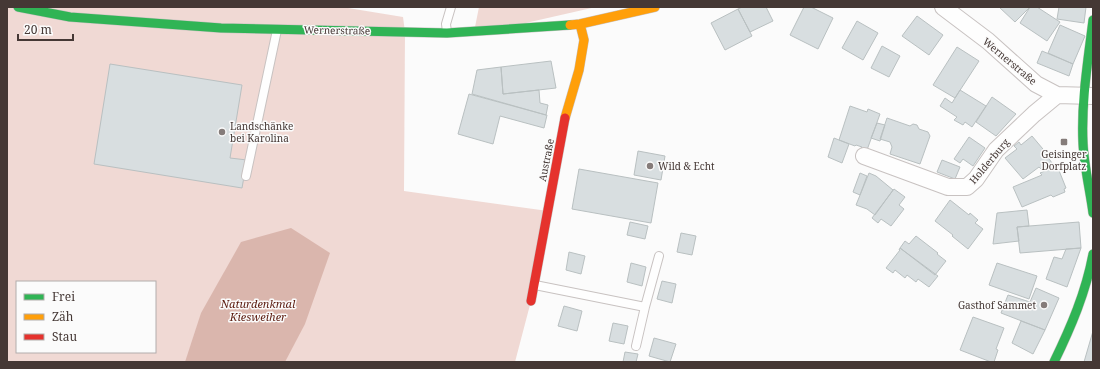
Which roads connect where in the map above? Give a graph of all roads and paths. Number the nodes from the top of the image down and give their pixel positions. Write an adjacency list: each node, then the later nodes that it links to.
1 (18, 7): 7 (street, Wernerstraße)
2 (451, 7): 8 (lane)
3 (655, 7): 6 (street, Wernerstraße)
4 (943, 7): 9 (street, Wernerstraße)
5 (1093, 20): 10 (street)
6 (580, 24): 8 (street, Wernerstraße); 16 (street, Austraße)
7 (277, 29): 8 (street, Wernerstraße); 12 (lane)
8 (447, 33)
9 (1057, 95): 10 (street, Wernerstraße); 11 (street, Holderburg)
10 (1089, 96): 13 (street)
11 (864, 156)
12 (246, 176)
13 (1093, 213)
14 (1093, 254): 20 (street)
15 (658, 256): 18 (lane)
16 (534, 285): 17 (street, Austraße); 18 (lane)
17 (531, 301)
18 (645, 307): 19 (lane)
19 (636, 346)
20 (1054, 362)

